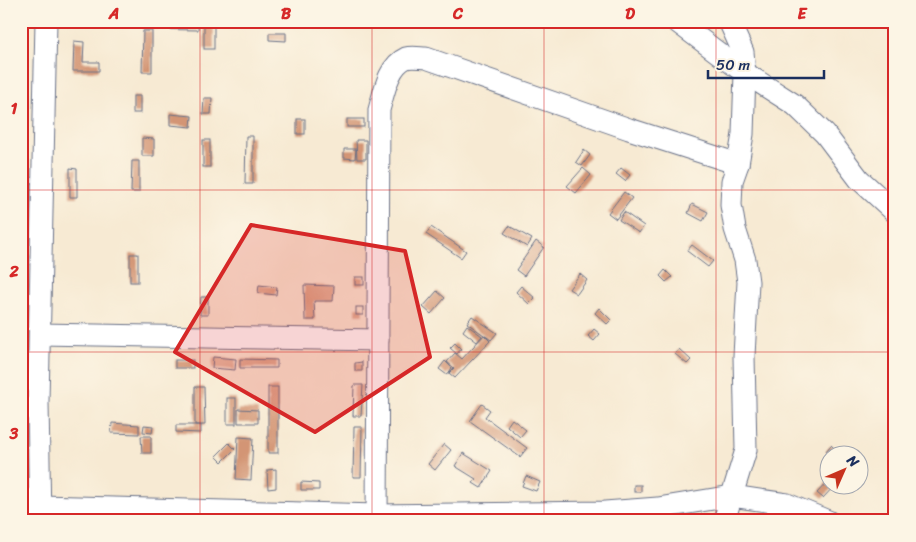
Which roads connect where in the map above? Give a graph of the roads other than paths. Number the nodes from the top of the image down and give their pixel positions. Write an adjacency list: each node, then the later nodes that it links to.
1 (46, 21): 7 (street)
2 (676, 21): 4 (street)
3 (729, 21): 4 (street)
4 (745, 73): 5 (street); 6 (street)
5 (738, 164): 8 (street); 10 (street)
6 (895, 212)
7 (40, 334): 8 (street); 9 (street)
8 (378, 340): 12 (street)
9 (30, 402): 11 (street)
10 (732, 496): 12 (street); 13 (street); 14 (street)
11 (40, 513): 12 (street)
12 (377, 518)
13 (724, 521)
14 (828, 521)

